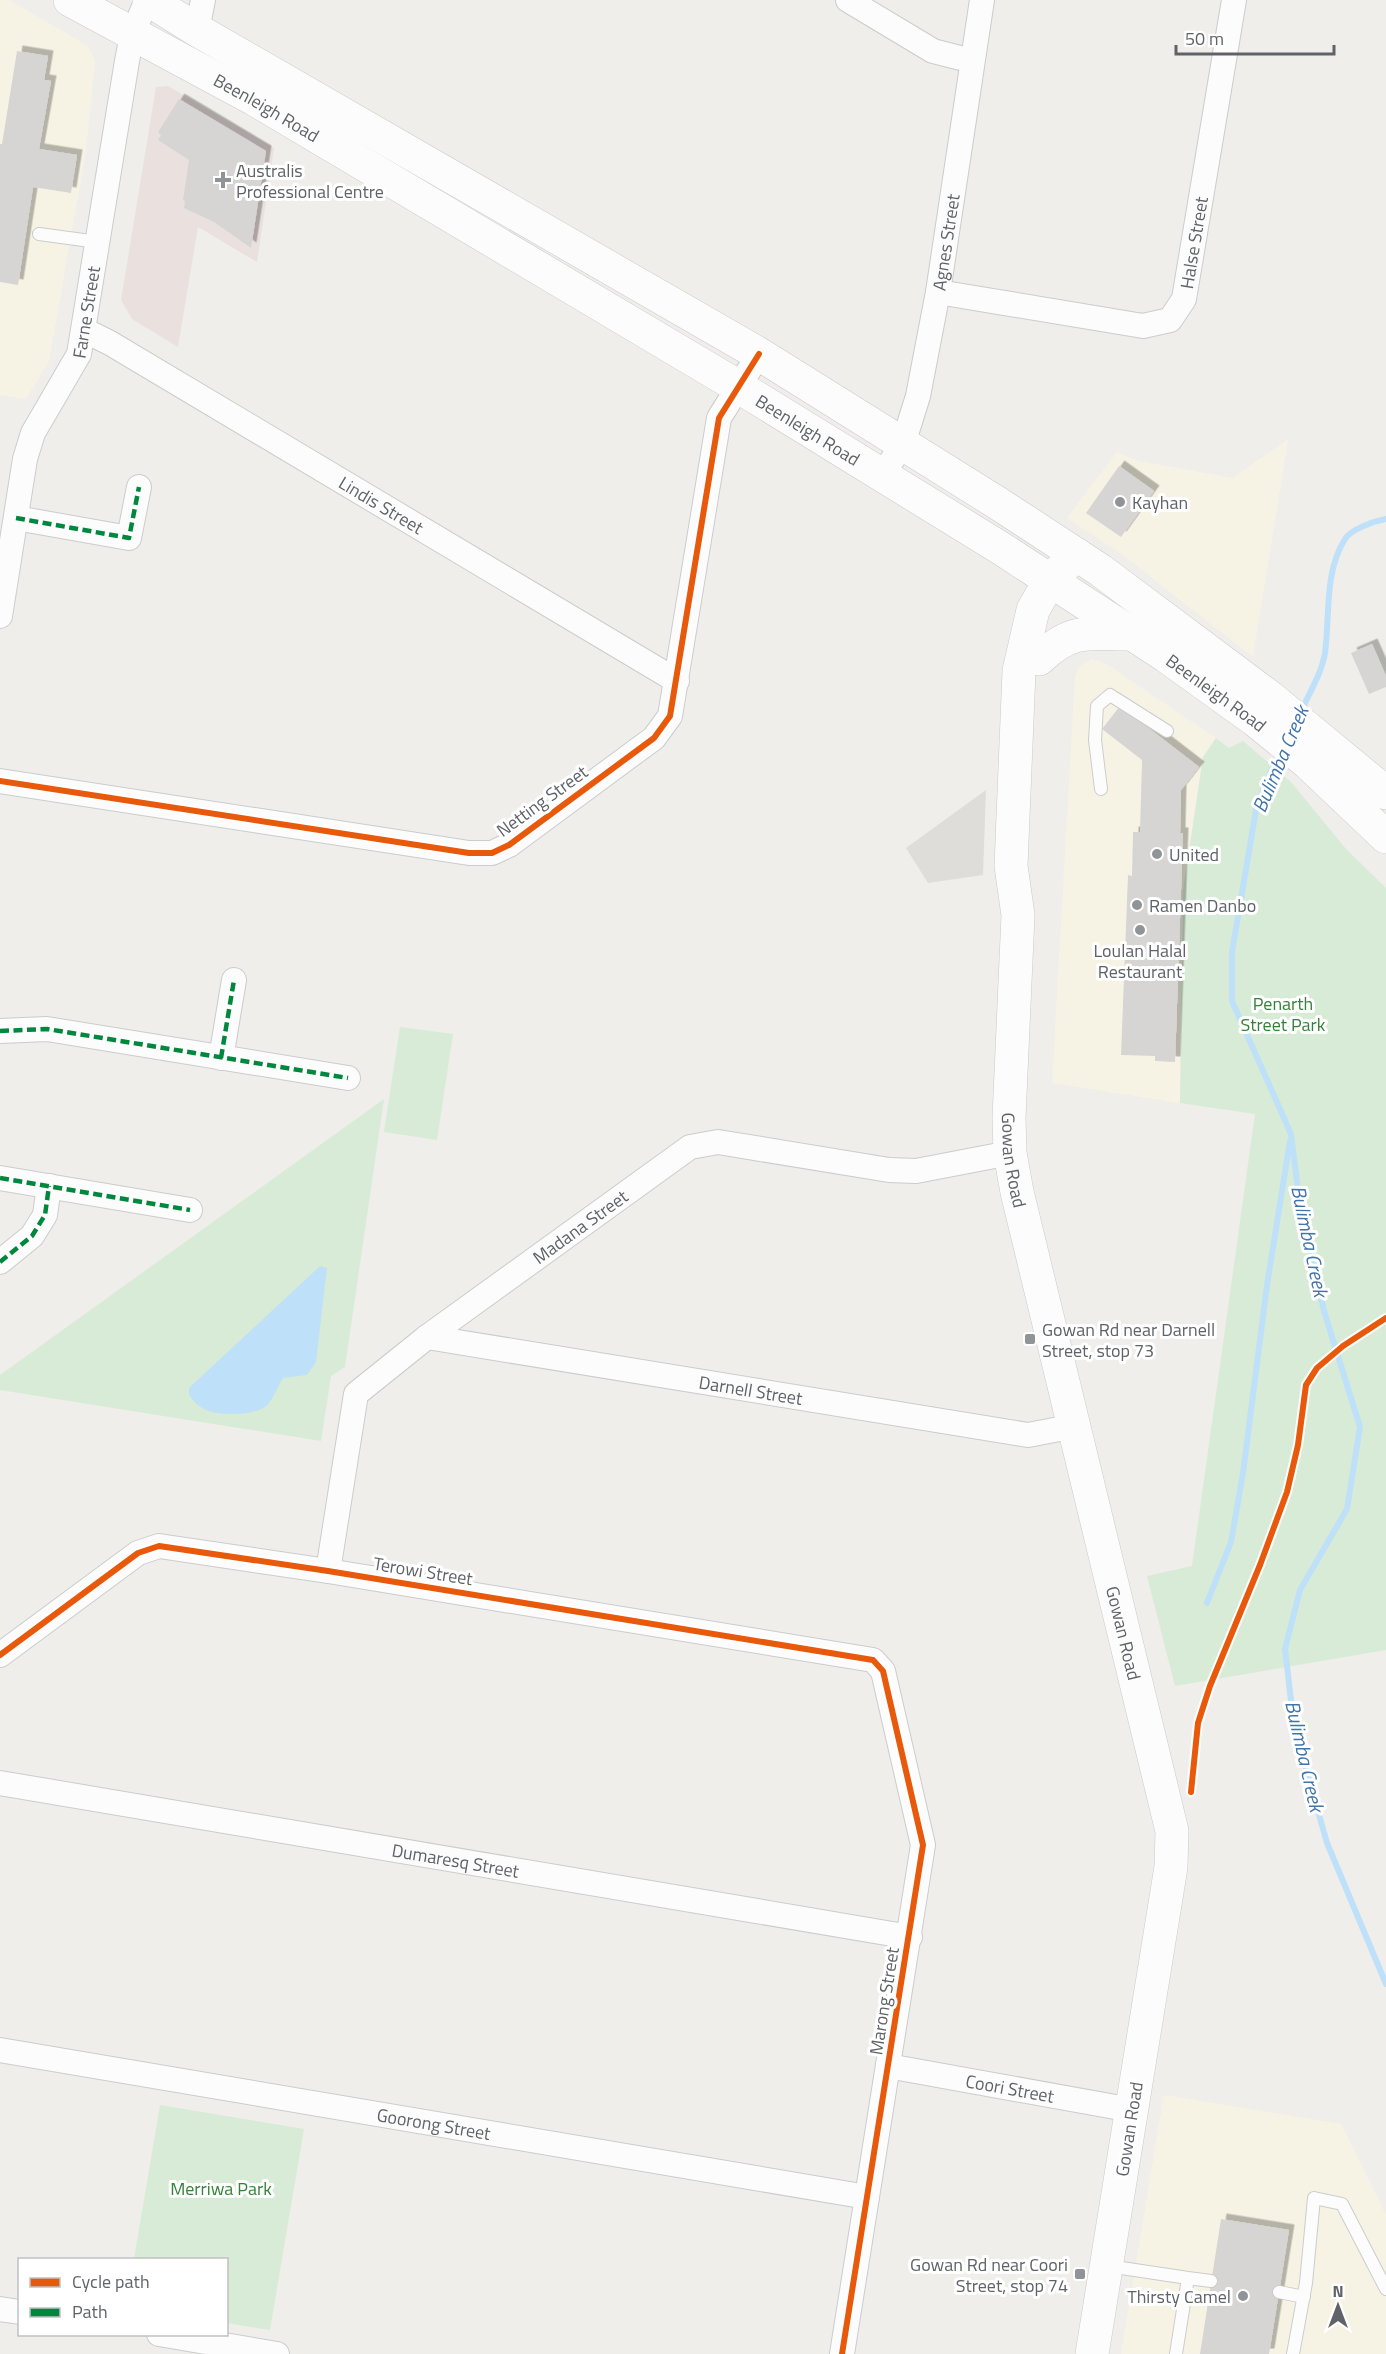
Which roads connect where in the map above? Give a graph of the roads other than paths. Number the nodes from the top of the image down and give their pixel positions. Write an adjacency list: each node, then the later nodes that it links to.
1 (70, 0): 7 (main road, Beenleigh Road)
2 (148, 0): 6 (main road, Beenleigh Road); 7 (street, Farne Street)
3 (848, 0): 8 (street)
4 (982, 0): 8 (street, Agnes Street)
5 (1234, 0): 11 (street, Halse Street)
6 (200, 15): 13 (main road, Beenleigh Road)
7 (132, 34): 10 (street, Farne Street); 14 (main road, Beenleigh Road)
8 (972, 61): 11 (street, Agnes Street)
9 (39, 234): 10 (lane)
10 (98, 242): 12 (street, Farne Street)
11 (938, 292): 15 (street, Agnes Street)
12 (84, 330): 18 (street, Farne Street); 25 (street, Lindis Street)
13 (759, 354): 14 (street, Netting Street); 15 (main road, Beenleigh Road)
14 (739, 387): 16 (main road, Beenleigh Road); 25 (street, Netting Street)
15 (903, 444): 16 (street, Agnes Street); 20 (main road, Beenleigh Road)
16 (882, 475): 19 (main road, Beenleigh Road)
17 (138, 487): 18 (street)
18 (16, 518): 22 (street, Farne Street)
19 (1002, 549): 21 (main road, Beenleigh Road); 24 (main road)
20 (1076, 554): 21 (main road, Gowan Road); 26 (main road, Beenleigh Road)
21 (1058, 587): 23 (main road, Beenleigh Road); 24 (main road, Gowan Road)
22 (0, 616)
23 (1132, 634): 24 (main road); 26 (main road, Beenleigh Road)
24 (1029, 665): 37 (main road, Gowan Road)
25 (677, 681): 29 (street, Netting Street)
26 (1263, 709): 28 (main road, Beenleigh Road)
27 (1167, 731): 30 (lane)
28 (1316, 752): 31 (main road, Beenleigh Road); 32 (main road, Beenleigh Road)
29 (0, 781)
30 (1101, 789)
31 (1386, 793)
32 (1386, 837)
33 (234, 980): 35 (street)
34 (0, 1030): 35 (street)
35 (221, 1058): 36 (street)
36 (348, 1078)
37 (1010, 1154): 42 (street, Madana Street); 43 (main road, Gowan Road)
38 (0, 1178): 39 (street)
39 (49, 1186): 40 (street); 41 (street)
40 (190, 1210)
41 (0, 1262)
42 (427, 1337): 43 (street, Darnell Street); 44 (street, Madana Street)
43 (1075, 1426): 51 (main road, Gowan Road)
44 (328, 1571): 45 (street, Terowi Street); 46 (street, Terowi Street)
45 (0, 1655)
46 (873, 1659): 48 (street, Marong Street)
47 (0, 1784): 48 (street, Dumaresq Street)
48 (910, 1937): 50 (street, Marong Street)
49 (0, 2050): 52 (street, Goorong Street)
50 (888, 2066): 51 (street, Coori Street); 52 (street, Marong Street)
51 (1132, 2110): 53 (main road, Gowan Road)
52 (867, 2197): 65 (street, Marong Street)
53 (1107, 2266): 54 (lane); 66 (main road, Gowan Road)
54 (1188, 2278): 55 (lane); 67 (lane)
55 (1211, 2281)
56 (1386, 2289): 58 (lane)
57 (1279, 2292): 58 (lane)
58 (1304, 2297): 68 (lane)
59 (0, 2308): 60 (street)
60 (18, 2312)
61 (154, 2336): 63 (street)
62 (171, 2336): 64 (street)
63 (149, 2354)
64 (277, 2354)
65 (842, 2354)
66 (1092, 2354)
67 (1176, 2354)
68 (1293, 2354)

